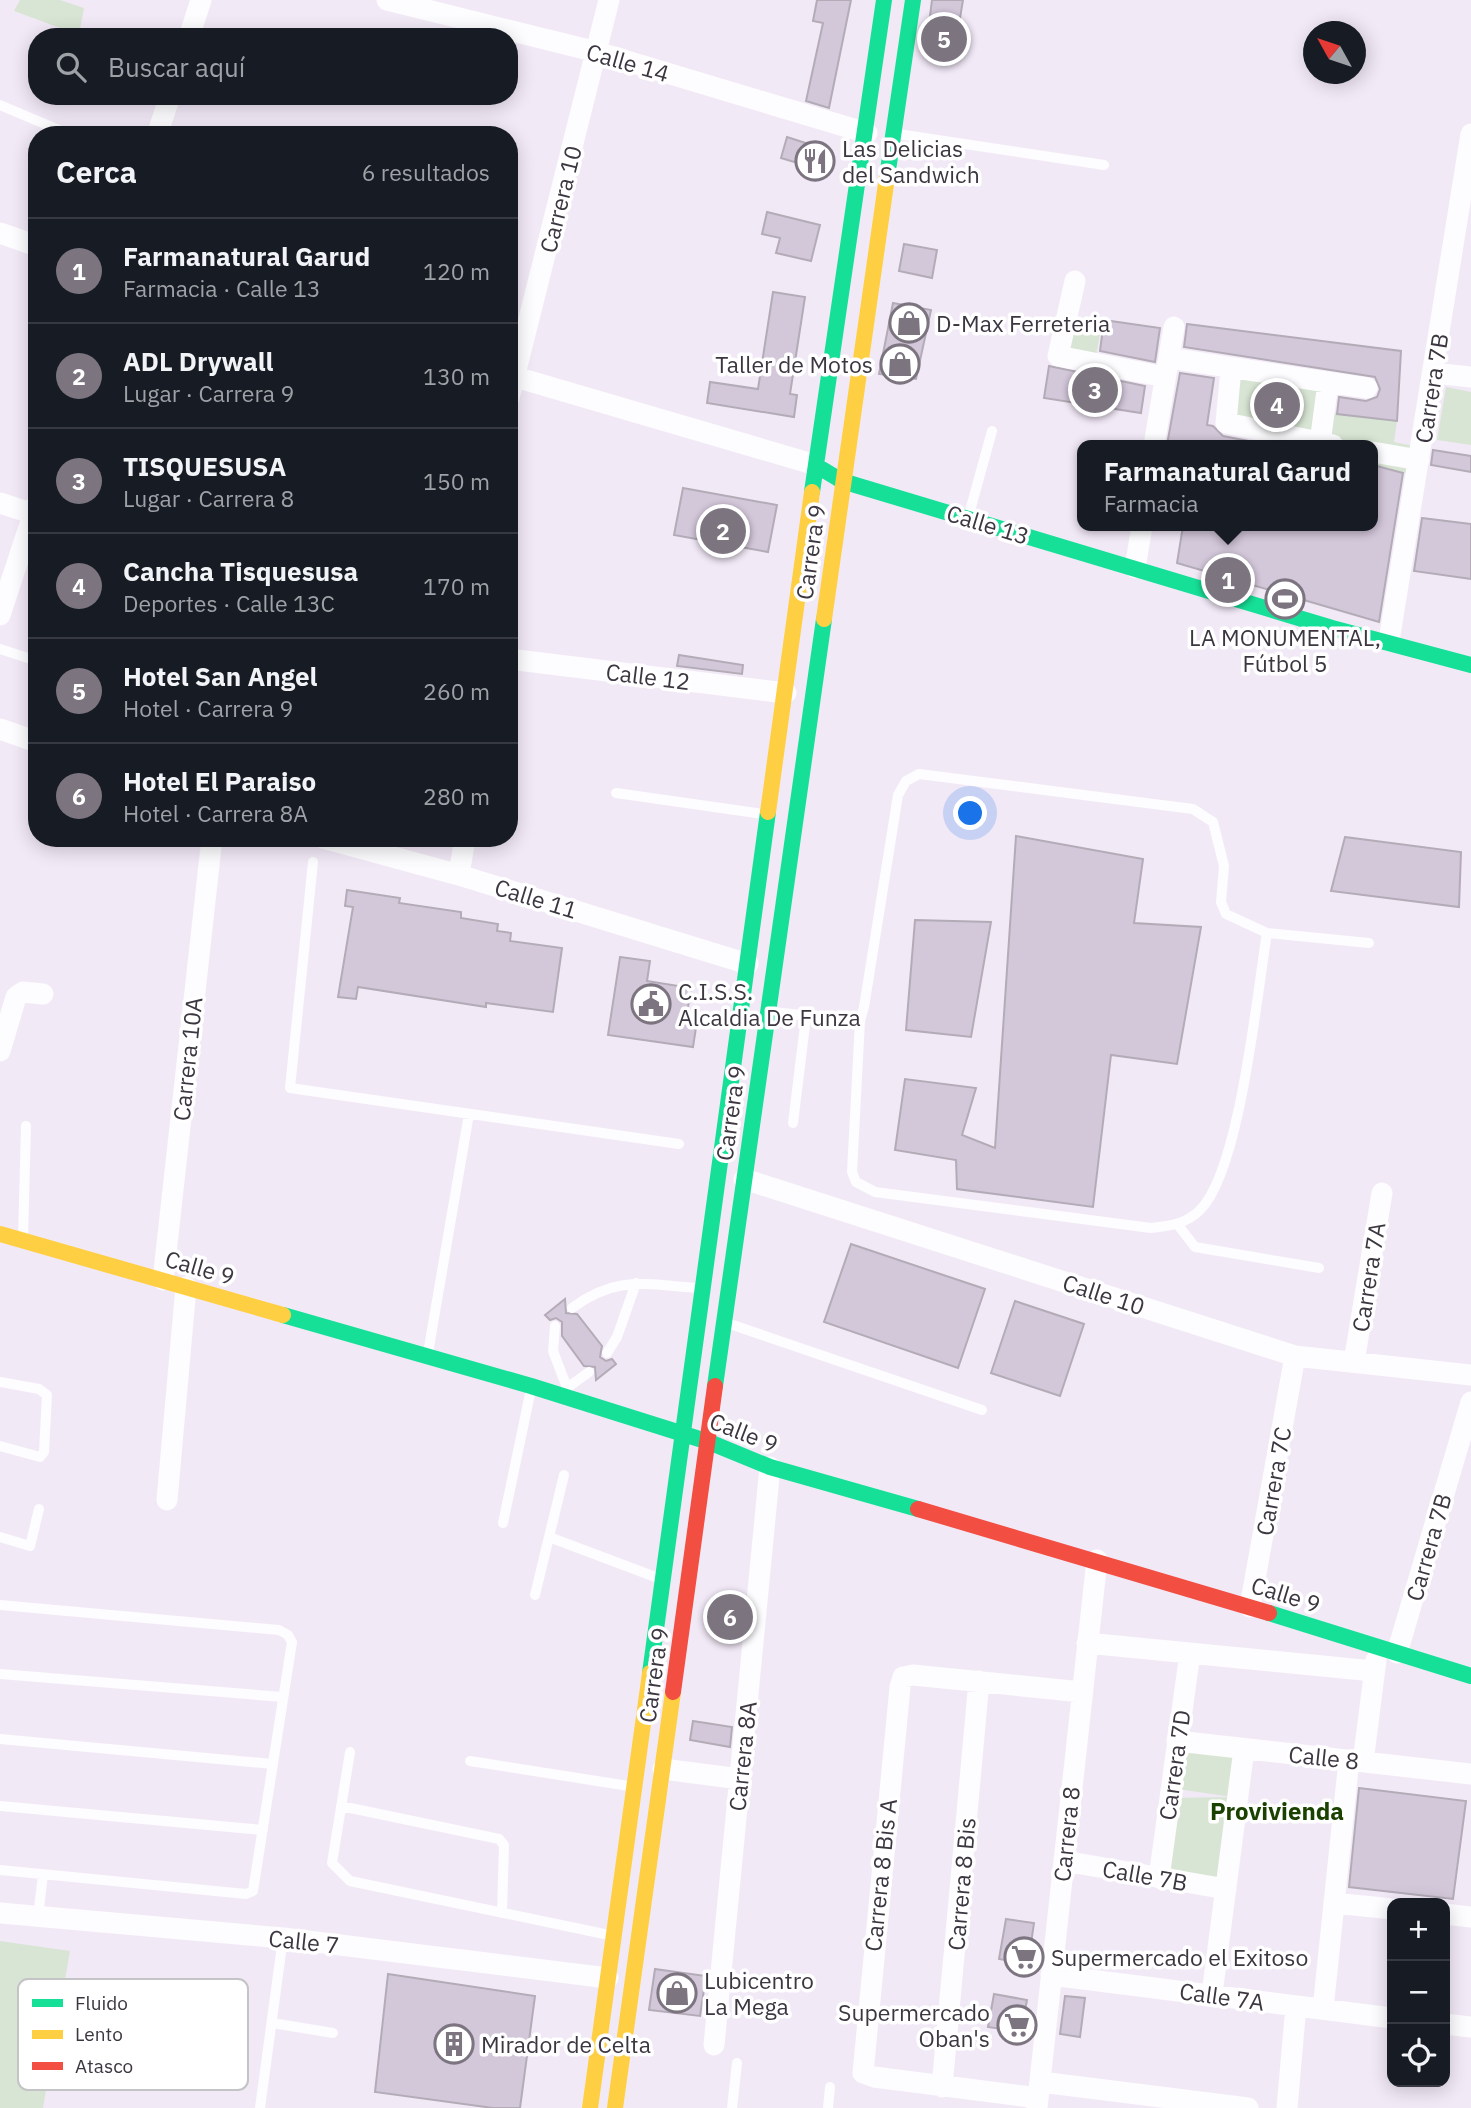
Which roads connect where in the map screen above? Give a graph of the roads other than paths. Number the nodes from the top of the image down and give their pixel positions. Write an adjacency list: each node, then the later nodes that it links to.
1 (201, 0): 6 (street)
2 (387, 0): 7 (street, Calle 14)
3 (609, 0): 9 (street, Carrera 10)
4 (884, 0): 14 (main road, Carrera 9)
5 (913, 0): 15 (main road, Carrera 9)
6 (192, 28)
7 (500, 28)
8 (518, 32): 9 (street, Calle 14)
9 (597, 52): 14 (street, Calle 14); 23 (street, Carrera 10)
10 (0, 105): 12 (lane)
11 (167, 105): 13 (street)
12 (50, 126)
13 (161, 126)
14 (867, 133): 37 (main road, Carrera 9)
15 (895, 133): 17 (lane); 38 (main road, Carrera 9)
16 (1470, 146): 20 (street, Carrera 7B)
17 (1104, 165)
18 (0, 233): 19 (street)
19 (28, 243)
20 (1461, 271): 26 (street, Carrera 7B)
21 (1075, 281): 24 (street)
22 (1174, 327): 24 (street)
23 (518, 352)
24 (1167, 367): 25 (street); 32 (street)
25 (1231, 368): 29 (street); 33 (street)
26 (1434, 373): 28 (street); 36 (street, Carrera 7B)
27 (518, 377): 37 (street, Calle 13)
28 (1471, 377)
29 (1328, 383): 30 (street); 34 (street)
30 (1367, 388)
31 (992, 431): 41 (lane)
32 (1155, 440)
33 (1306, 440)
34 (1326, 440)
35 (1378, 453): 36 (street)
36 (1419, 460): 46 (street, Carrera 7B)
37 (816, 465): 38 (main road, Calle 13); 51 (main road, Carrera 9)
38 (842, 481): 41 (main road, Calle 13); 65 (main road, Carrera 9)
39 (0, 503): 40 (street)
40 (28, 509)
41 (968, 518): 44 (main road, Calle 13)
42 (1141, 531): 44 (street)
43 (28, 534): 45 (street)
44 (1135, 568): 46 (main road, Calle 13)
45 (0, 615)
46 (1389, 641): 50 (main road, Calle 13)
47 (0, 649): 48 (lane)
48 (28, 658)
49 (518, 660): 51 (street, Calle 12)
50 (1471, 665)
51 (786, 693): 55 (main road, Carrera 9)
52 (0, 729): 53 (street)
53 (28, 739)
54 (616, 793): 55 (lane)
55 (769, 815): 63 (main road, Carrera 9)
56 (211, 847): 79 (street, Carrera 10A)
57 (365, 847): 60 (street, Calle 11)
58 (464, 847): 60 (street)
59 (313, 862): 69 (lane)
60 (459, 874): 63 (street, Calle 11)
61 (1267, 933): 62 (lane); 67 (lane); 75 (lane)
62 (1369, 943)
63 (748, 964): 82 (main road, Carrera 9)
64 (43, 994): 68 (street)
65 (767, 1011): 66 (lane); 73 (main road, Carrera 9)
66 (806, 1017): 67 (lane); 70 (lane)
67 (860, 1021): 75 (lane)
68 (0, 1051)
69 (470, 1114): 72 (lane); 87 (lane)
70 (793, 1123)
71 (26, 1126): 77 (lane)
72 (679, 1144)
73 (744, 1179): 84 (main road, Carrera 9); 88 (street, Calle 10)
74 (1382, 1193): 89 (street, Carrera 7A)
75 (1178, 1225): 78 (lane)
76 (0, 1234): 77 (main road, Calle 9)
77 (22, 1240): 79 (main road, Calle 9)
78 (1319, 1268)
79 (163, 1280): 81 (main road, Calle 9)
80 (636, 1283): 82 (lane); 83 (lane); 86 (lane)
81 (186, 1287): 87 (main road, Calle 9); 102 (street)
82 (705, 1288): 97 (main road, Carrera 9)
83 (572, 1308)
84 (724, 1322): 96 (lane); 98 (main road, Carrera 9)
85 (555, 1326): 94 (lane)
86 (607, 1353)
87 (427, 1355): 93 (main road, Calle 9)
88 (1295, 1356): 89 (street, Calle 10); 111 (street, Carrera 7C)
89 (1354, 1362): 91 (street, Calle 10)
90 (589, 1372): 94 (lane)
91 (1471, 1375)
92 (0, 1382): 99 (lane)
93 (531, 1386): 94 (main road, Calle 9); 104 (lane)
94 (569, 1393): 97 (main road, Calle 9)
95 (1471, 1402): 113 (street, Carrera 7B)
96 (982, 1410)
97 (685, 1434): 98 (main road, Calle 9); 108 (main road, Carrera 9)
98 (709, 1442): 100 (main road, Calle 9); 128 (main road, Carrera 9)
99 (0, 1446)
100 (771, 1467): 107 (main road, Calle 9); 130 (street, Carrera 8A)
101 (564, 1475): 106 (lane)
102 (167, 1500)
103 (39, 1509): 105 (lane)
104 (503, 1523)
105 (0, 1537)
106 (549, 1537): 108 (lane); 109 (lane)
107 (1097, 1560): 111 (main road, Calle 9); 112 (street, Carrera 8)
108 (664, 1580): 131 (main road, Carrera 9)
109 (535, 1595)
110 (0, 1605): 120 (lane)
111 (1250, 1607): 113 (main road, Calle 9)
112 (1087, 1643): 114 (street); 119 (street, Carrera 8)
113 (1388, 1650): 115 (street, Carrera 7B); 117 (main road, Calle 9)
114 (1190, 1653): 115 (street); 122 (street, Carrera 7D)
115 (1374, 1671): 126 (street)
116 (0, 1674): 120 (lane)
117 (1471, 1676)
118 (979, 1681): 119 (street); 162 (street, Carrera 8 Bis); 162 (street, Carrera 8 Bis A)
119 (1082, 1692): 135 (street, Carrera 8)
120 (283, 1697): 127 (lane)
121 (0, 1739): 127 (lane)
122 (1177, 1741): 123 (street, Calle 8); 138 (street, Carrera 7D)
123 (1244, 1749): 126 (street, Calle 8); 139 (street)
124 (350, 1752): 132 (lane)
125 (470, 1761): 131 (lane)
126 (1356, 1761): 129 (street, Calle 8); 140 (street)
127 (273, 1764): 134 (lane)
128 (663, 1769): 130 (street); 167 (main road, Carrera 9)
129 (1471, 1774)
130 (740, 1779): 159 (street, Carrera 8A)
131 (635, 1786): 147 (main road, Carrera 9)
132 (341, 1806): 143 (lane); 143 (lane)
133 (0, 1807): 134 (lane)
134 (263, 1830): 137 (lane)
135 (1063, 1861): 138 (street, Calle 7B); 149 (street, Carrera 8)
136 (0, 1870): 137 (lane)
137 (43, 1874): 146 (lane)
138 (1159, 1878): 139 (street, Calle 7B)
139 (1226, 1889): 151 (street)
140 (1334, 1903): 141 (street); 153 (street)
141 (1387, 1908)
142 (0, 1913): 146 (street, Calle 7)
143 (502, 1913): 147 (lane)
144 (1450, 1914): 145 (street)
145 (1471, 1916)
146 (38, 1917): 148 (street, Calle 7)
147 (614, 1935): 150 (main road, Carrera 9)
148 (283, 1938): 150 (street, Calle 7); 155 (lane)
149 (1051, 1975): 151 (street, Calle 7A); 163 (street, Carrera 8)
150 (608, 1978): 166 (main road, Carrera 9)
151 (1212, 1994): 152 (street, Calle 7A)
152 (1296, 2006): 153 (street, Calle 7A); 171 (street)
153 (1323, 2009): 154 (street, Calle 7A)
154 (1387, 2017)
155 (272, 2022): 158 (lane); 165 (lane)
156 (1450, 2025): 157 (street)
157 (1471, 2027)
158 (333, 2033)
159 (714, 2045)
160 (737, 2063): 168 (lane)
161 (830, 2087): 169 (lane)
162 (942, 2087): 163 (street)
163 (1039, 2096): 164 (street)
164 (1207, 2106): 170 (street)
165 (260, 2108)
166 (590, 2108)
167 (615, 2108)
168 (732, 2108)
169 (828, 2108)
170 (1248, 2108)
171 (1287, 2108)

